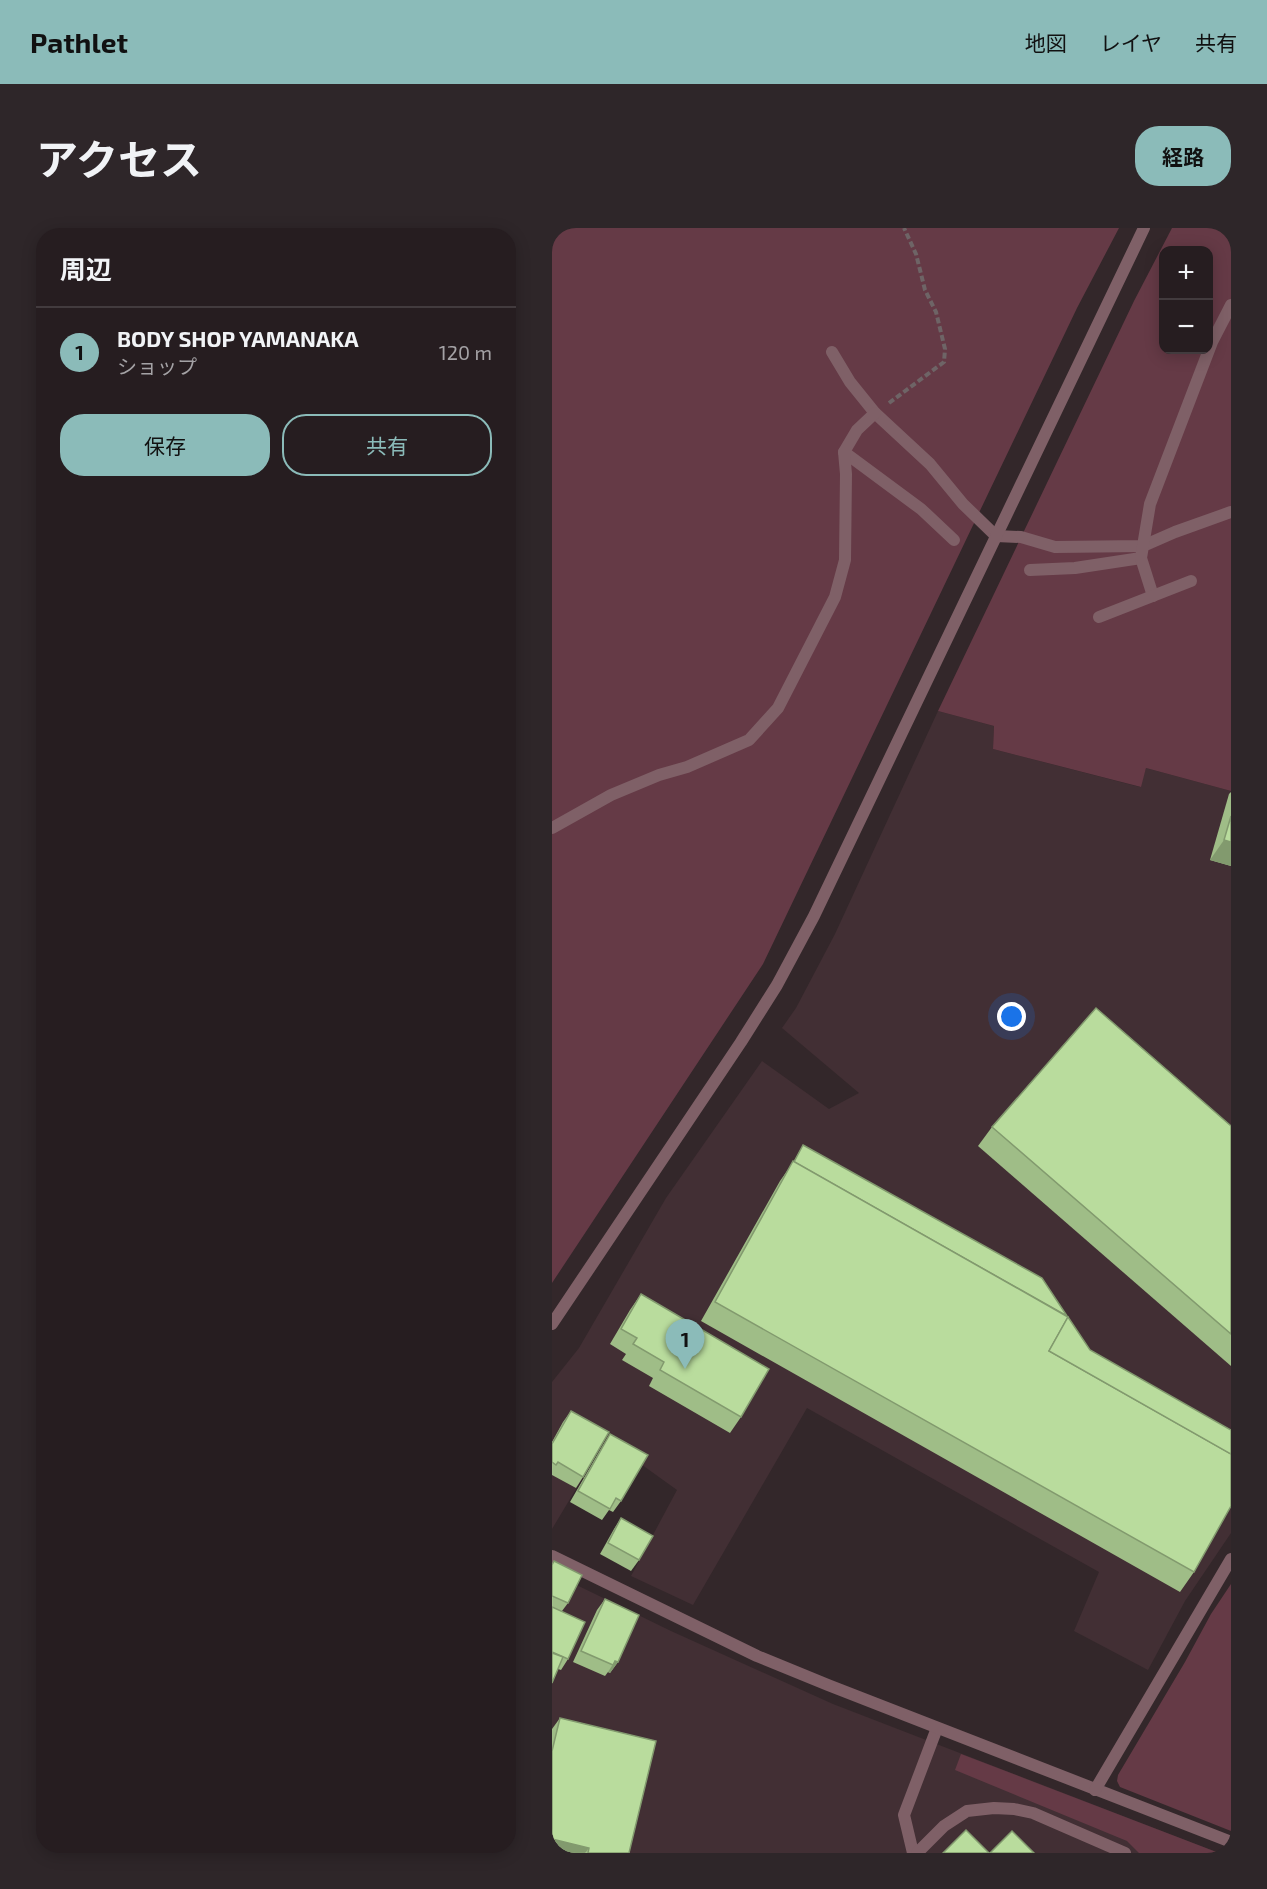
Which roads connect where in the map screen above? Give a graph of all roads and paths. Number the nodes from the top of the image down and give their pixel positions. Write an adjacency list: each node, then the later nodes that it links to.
1 (904, 228): 5 (path)
2 (1144, 228): 8 (street)
3 (1231, 305): 10 (street)
4 (832, 351): 5 (street)
5 (875, 412): 6 (street); 8 (street)
6 (844, 452): 9 (street); 15 (street)
7 (1231, 512): 10 (street)
8 (996, 536): 10 (street); 16 (street)
9 (954, 540)
10 (1142, 552): 11 (street); 13 (street)
11 (1030, 570)
12 (1191, 581): 13 (street)
13 (1153, 596): 14 (street)
14 (1099, 617)
15 (552, 828)
16 (552, 1324)
17 (552, 1556): 19 (street)
18 (1231, 1559): 20 (street)
19 (937, 1728): 20 (street); 22 (street)
20 (1095, 1790): 21 (street)
21 (1231, 1842)
22 (915, 1853): 23 (street)
23 (1125, 1853)

